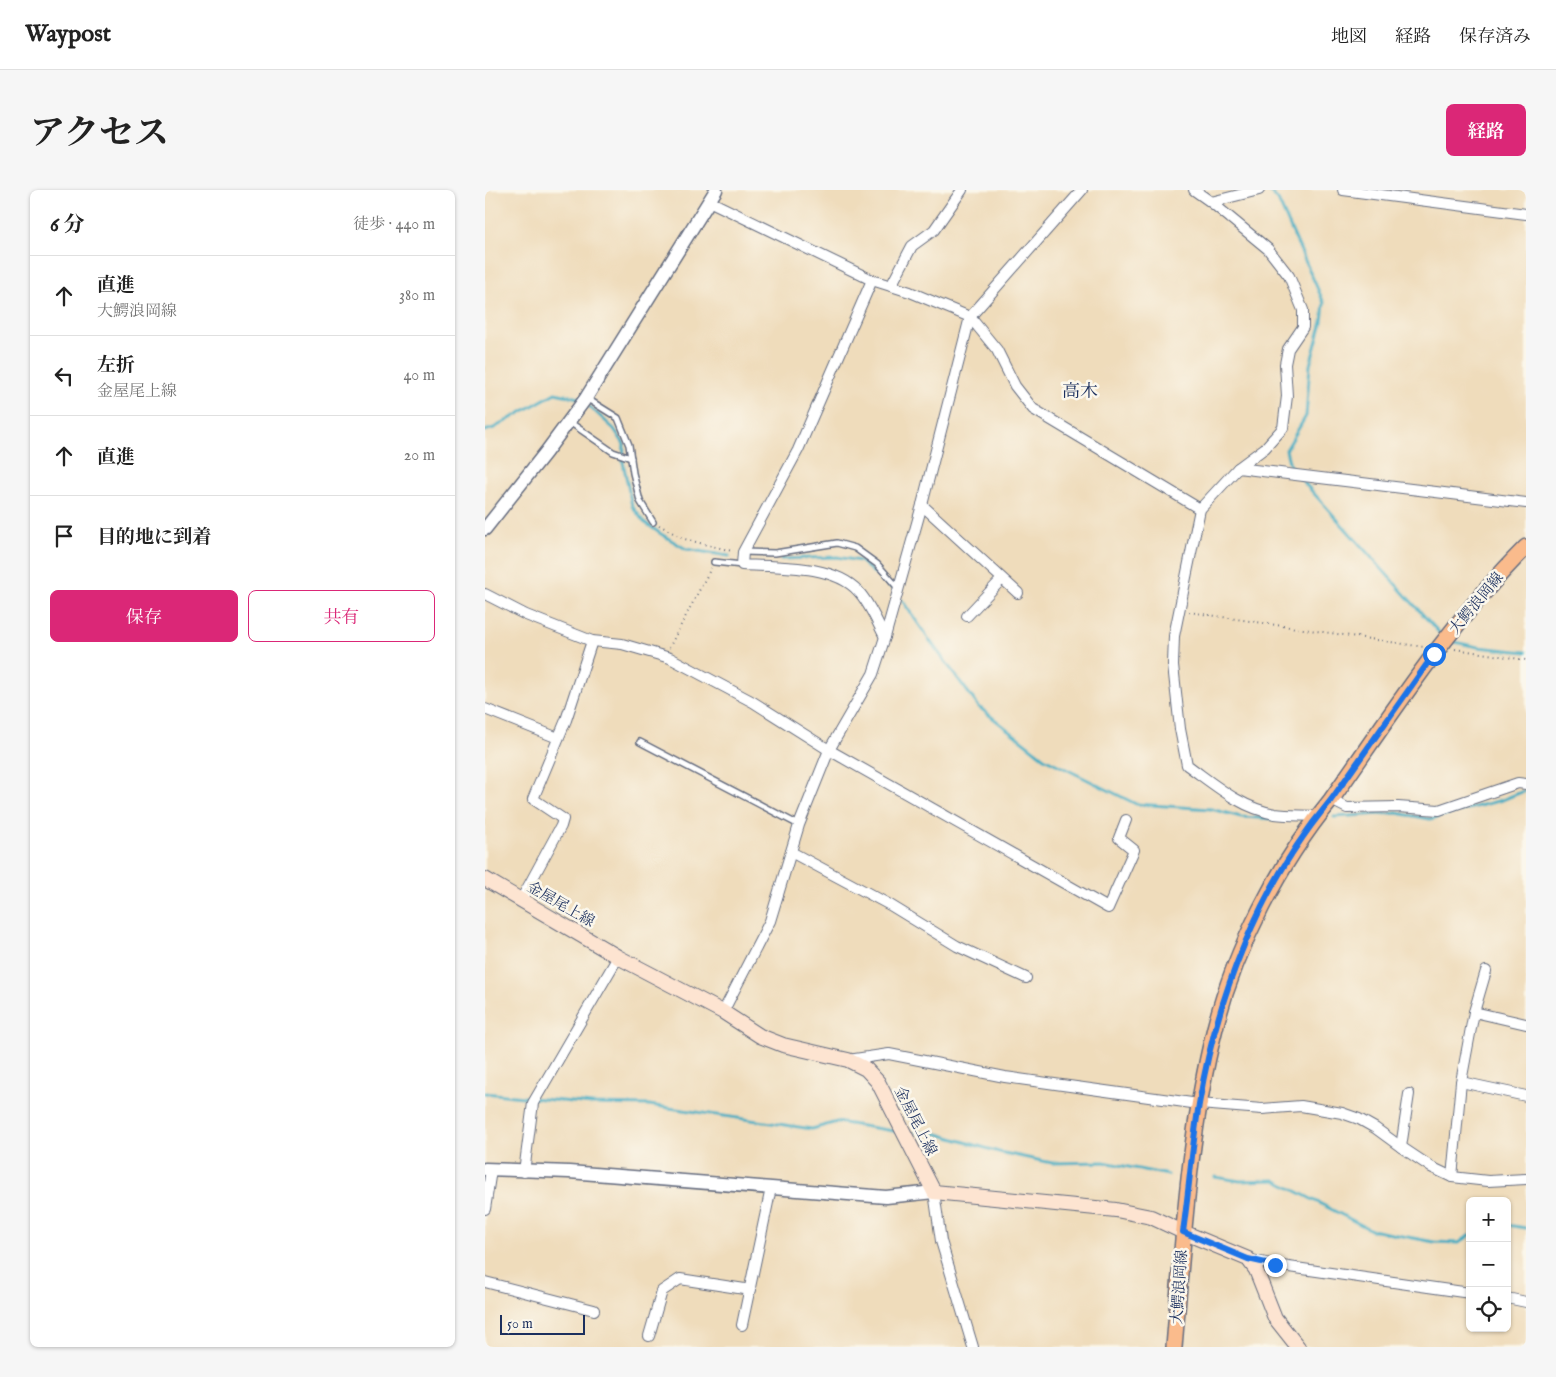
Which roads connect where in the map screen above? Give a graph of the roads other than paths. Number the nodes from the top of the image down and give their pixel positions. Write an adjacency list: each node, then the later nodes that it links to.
1 (962, 190): 10 (street)
2 (1082, 190): 11 (street)
3 (1194, 190): 7 (street)
4 (1259, 190): 7 (street)
5 (1343, 190): 8 (street)
6 (712, 196): 9 (street); 12 (street)
7 (1211, 202): 15 (street)
8 (1526, 214)
9 (872, 280): 10 (street); 22 (street)
10 (891, 286): 11 (street)
11 (971, 317): 17 (street); 18 (street)
12 (586, 398): 13 (street); 14 (lane)
13 (568, 421): 14 (lane); 20 (street)
14 (631, 458): 19 (lane)
15 (1239, 468): 16 (street); 18 (street)
16 (1526, 503)
17 (922, 505): 25 (street); 26 (street)
18 (1200, 509): 38 (street)
19 (653, 522)
20 (485, 530)
21 (1526, 547): 37 (main road, 大鰐浪岡線)
22 (743, 552): 24 (street); 26 (lane)
23 (714, 562): 24 (lane)
24 (742, 564): 30 (street)
25 (1003, 579): 27 (street); 29 (street)
26 (899, 589): 30 (street)
27 (1019, 593)
28 (485, 594): 31 (street)
29 (967, 616)
30 (885, 637): 35 (street)
31 (591, 640): 33 (street); 35 (street)
32 (485, 708): 33 (street)
33 (558, 738): 43 (street)
34 (640, 742): 40 (lane)
35 (829, 750): 39 (street); 40 (street)
36 (1526, 784): 37 (street)
37 (1331, 800): 38 (main road, 大鰐浪岡線)
38 (1318, 816): 54 (main road, 大鰐浪岡線)
39 (1126, 820)
40 (799, 825): 41 (street)
41 (791, 852): 46 (street); 47 (street)
42 (485, 879): 43 (main road, 金屋尾上線)
43 (521, 900): 44 (main road, 金屋尾上線)
44 (618, 957): 47 (main road, 金屋尾上線); 57 (street)
45 (1486, 971): 48 (street)
46 (1026, 978)
47 (723, 1012): 50 (main road, 金屋尾上線)
48 (1474, 1012): 49 (street); 51 (street)
49 (1526, 1024)
50 (848, 1060): 54 (street); 61 (main road, 金屋尾上線)
51 (1461, 1082): 53 (street); 58 (street)
52 (1409, 1094): 55 (street)
53 (1526, 1096)
54 (1199, 1104): 55 (street); 63 (main road, 大鰐浪岡線)
55 (1401, 1147): 58 (street)
56 (488, 1170): 57 (street); 62 (street)
57 (524, 1172): 60 (street)
58 (1452, 1177): 59 (street)
59 (1526, 1179)
60 (771, 1188): 61 (street); 66 (street)
61 (934, 1192): 63 (main road); 73 (street)
62 (485, 1209)
63 (1183, 1232): 64 (main road); 74 (main road, 大鰐浪岡線)
64 (1248, 1259): 67 (street); 75 (main road)
65 (485, 1282): 70 (street)
66 (751, 1290): 71 (street); 72 (street)
67 (1466, 1292)
68 (1511, 1299): 69 (street)
69 (1526, 1302)
70 (594, 1310)
71 (743, 1325)
72 (649, 1336)
73 (973, 1347)
74 (1174, 1347)
75 (1298, 1347)

